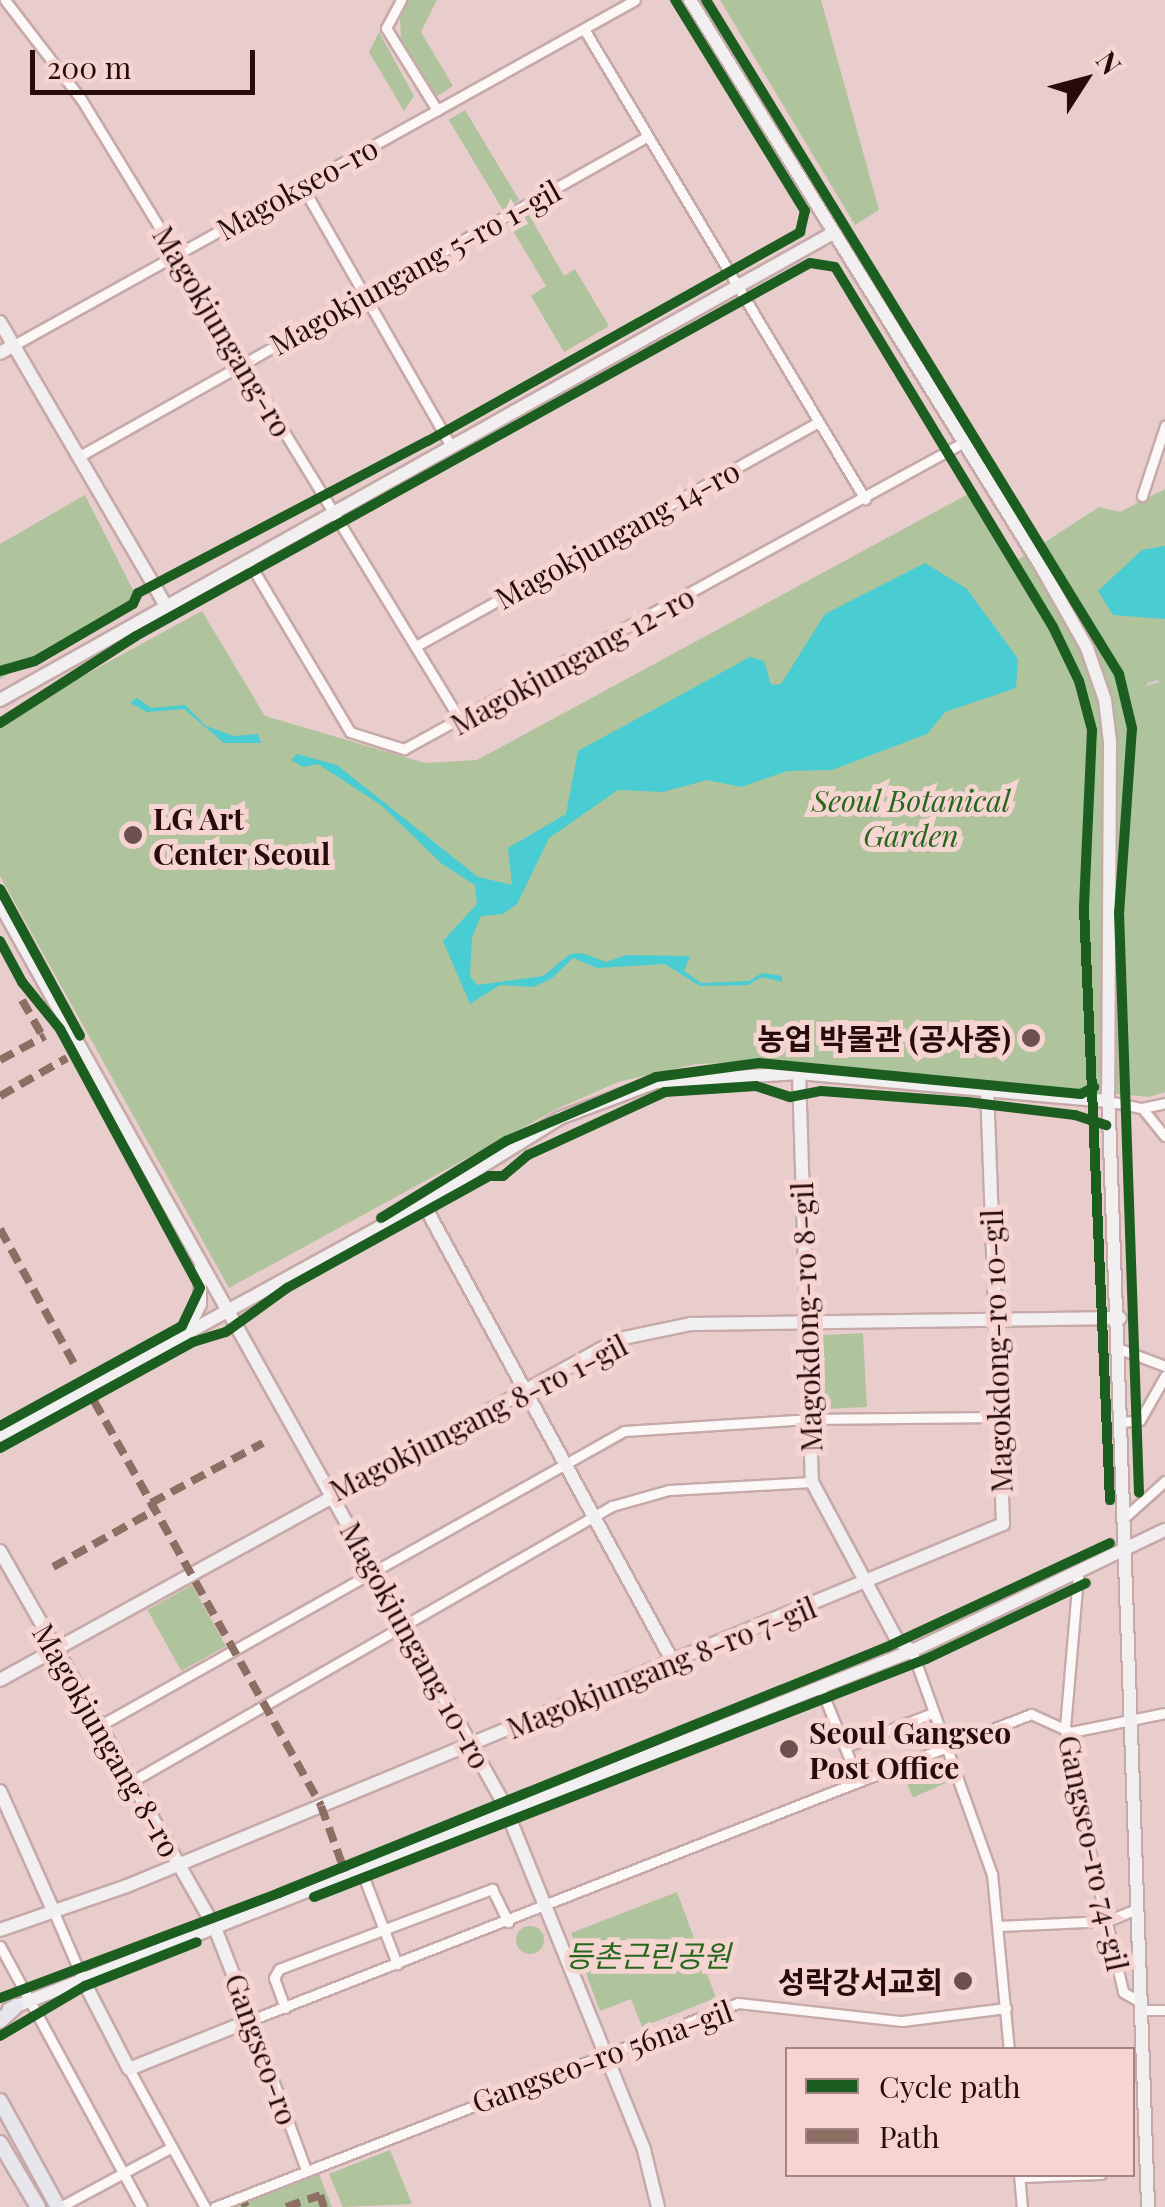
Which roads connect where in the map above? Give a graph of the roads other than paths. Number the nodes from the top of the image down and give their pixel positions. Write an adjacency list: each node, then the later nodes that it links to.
1 (5, 0): 11 (street, Magokjungang-ro)
2 (401, 0): 7 (street)
3 (635, 0): 5 (street, Magokseo-ro)
4 (690, 0): 10 (street)
5 (622, 3): 6 (street, Magokseo-ro)
6 (584, 29): 7 (street, Magokseo-ro); 8 (street)
7 (437, 110): 9 (street, Magokseo-ro)
8 (648, 136): 12 (street); 13 (street, Magokjungang 5-ro 1-gil)
9 (302, 186): 11 (street, Magokseo-ro); 13 (street)
10 (833, 233): 12 (street); 20 (street)
11 (177, 254): 15 (street, Magokseo-ro); 17 (street, Magokjungang-ro)
12 (735, 287): 18 (street); 21 (street)
13 (365, 296): 17 (street, Magokjungang 5-ro 1-gil); 21 (street)
14 (0, 322): 15 (street)
15 (14, 345): 16 (street, Magokseo-ro); 22 (street)
16 (0, 353)
17 (242, 364): 22 (street, Magokjungang 5-ro 1-gil); 25 (street, Magokjungang-ro)
18 (817, 422): 24 (street); 28 (street, Magokjungang 14-ro)
19 (1165, 426): 23 (street)
20 (964, 442): 24 (street, Magokjungang 12-ro); 34 (street)
21 (450, 446): 25 (street)
22 (78, 456): 27 (street)
23 (1142, 496)
24 (865, 499): 30 (street, Magokjungang 12-ro)
25 (332, 512): 26 (street); 28 (street)
26 (246, 560): 27 (street); 30 (street, Magokjungang 12-ro)
27 (166, 604): 29 (street)
28 (416, 646): 30 (street)
29 (0, 700)
30 (460, 720)
31 (0, 904): 39 (street, Magokjungang 10-ro)
32 (799, 1073): 33 (street); 38 (street); 42 (street, Magokdong-ro 8-gil)
33 (987, 1090): 34 (street); 43 (street, Magokdong-ro 10-gil)
34 (1108, 1100): 36 (street); 41 (street)
35 (1165, 1103): 36 (street)
36 (1142, 1108): 37 (street)
37 (1165, 1136)
38 (423, 1203): 40 (street); 48 (street)
39 (200, 1263): 40 (street, Magokjungang 10-ro); 44 (street)
40 (228, 1310): 44 (street); 56 (street, Magokjungang 10-ro)
41 (1120, 1318): 43 (street, Magokjungang 8-ro 1-gil); 45 (street)
42 (805, 1319): 43 (street, Magokjungang 8-ro 1-gil); 48 (street, Magokjungang 8-ro 1-gil); 50 (street, Magokdong-ro 8-gil)
43 (992, 1319): 49 (street, Magokdong-ro 10-gil)
44 (186, 1332): 52 (street)
45 (1120, 1348): 46 (street); 51 (street)
46 (1165, 1366)
47 (1165, 1376): 51 (street)
48 (524, 1388): 53 (street); 56 (street, Magokjungang 8-ro 1-gil)
49 (997, 1417): 50 (street); 64 (street, Magokdong-ro 10-gil)
50 (808, 1419): 53 (street); 55 (street, Magokdong-ro 8-gil)
51 (1122, 1422): 58 (street)
52 (0, 1436)
53 (564, 1462): 57 (street); 62 (street)
54 (1165, 1480): 58 (street)
55 (812, 1482): 57 (street); 64 (street, Magokdong-ro 8-gil)
56 (330, 1493): 62 (street, Magokjungang 10-ro); 66 (street, Magokjungang 8-ro 1-gil)
57 (594, 1516): 65 (street); 68 (street)
58 (1125, 1517): 60 (street)
59 (1165, 1530): 60 (street)
60 (1129, 1548): 63 (street); 73 (street)
61 (0, 1551): 66 (street, Magokjungang 8-ro)
62 (374, 1568): 65 (street, Magokjungang 10-ro); 74 (street)
63 (1078, 1576): 67 (street); 75 (street, Gangseo-ro 74-gil)
64 (866, 1584): 67 (street, Magokdong-ro 8-gil); 68 (street, Magokjungang 8-ro 7-gil)
65 (407, 1624): 76 (street, Magokjungang 10-ro); 79 (street)
66 (55, 1648): 69 (street, Magokjungang 8-ro 1-gil); 74 (street, Magokjungang 8-ro)
67 (912, 1652): 70 (street); 72 (street)
68 (673, 1662): 76 (street, Magokjungang 8-ro 7-gil)
69 (0, 1680)
70 (821, 1688): 77 (street); 82 (street)
71 (1165, 1713): 73 (street)
72 (930, 1714): 77 (street); 78 (street)
73 (1130, 1724): 75 (street); 86 (street)
74 (99, 1726): 79 (street, Magokjungang 8-ro)
75 (1066, 1728): 78 (street); 89 (street, Gangseo-ro 74-gil)
76 (474, 1744): 82 (street, Magokjungang 10-ro); 83 (street, Magokjungang 8-ro 7-gil)
77 (845, 1747): 80 (street)
78 (944, 1748): 80 (street); 90 (street)
79 (132, 1782): 83 (street, Magokjungang 8-ro)
80 (859, 1782): 85 (street)
81 (0, 1791): 87 (street)
82 (508, 1812): 84 (street); 85 (street, Magokjungang 10-ro)
83 (178, 1864): 87 (street, Magokjungang 8-ro 7-gil); 91 (street, Magokjungang 8-ro)
84 (361, 1870): 91 (street); 93 (street)
85 (546, 1907): 88 (street); 106 (street, Magokjungang 10-ro)
86 (1137, 1909): 89 (street); 98 (street)
87 (53, 1910): 92 (street, Magokjungang 8-ro 7-gil); 96 (street)
88 (508, 1922): 93 (street); 95 (street)
89 (1107, 1922): 90 (street); 98 (street, Gangseo-ro 74-gil)
90 (999, 1926): 100 (street)
91 (215, 1928): 96 (street); 103 (street, Gangseo-ro)
92 (0, 1930)
93 (384, 1932): 95 (street); 99 (street)
94 (0, 1946): 97 (street)
95 (397, 1964): 99 (street)
96 (83, 1980): 97 (street); 107 (street)
97 (15, 2004): 102 (street); 104 (main road); 112 (street)
98 (1140, 2006): 101 (street); 113 (street)
99 (285, 2008): 103 (street)
100 (1006, 2008): 105 (street); 106 (street, Gangseo-ro 56na-gil)
101 (1165, 2010)
102 (0, 2012)
103 (252, 2020): 107 (street); 111 (street, Gangseo-ro)
104 (0, 2021)
105 (1010, 2047)
106 (604, 2051): 111 (street, Gangseo-ro 56na-gil); 120 (street, Magokjungang 10-ro)
107 (129, 2069): 110 (street)
108 (0, 2101): 116 (main road)
109 (0, 2144): 115 (main road)
110 (172, 2147): 112 (street); 118 (street)
111 (306, 2170): 119 (street, Gangseo-ro 56na-gil)
112 (123, 2173): 116 (street); 117 (street)
113 (1140, 2173): 122 (street)
114 (1020, 2177): 121 (street)
115 (38, 2207)
116 (59, 2207)
117 (142, 2207)
118 (205, 2207)
119 (215, 2207)
120 (658, 2207)
121 (1022, 2207)
122 (1148, 2207)

